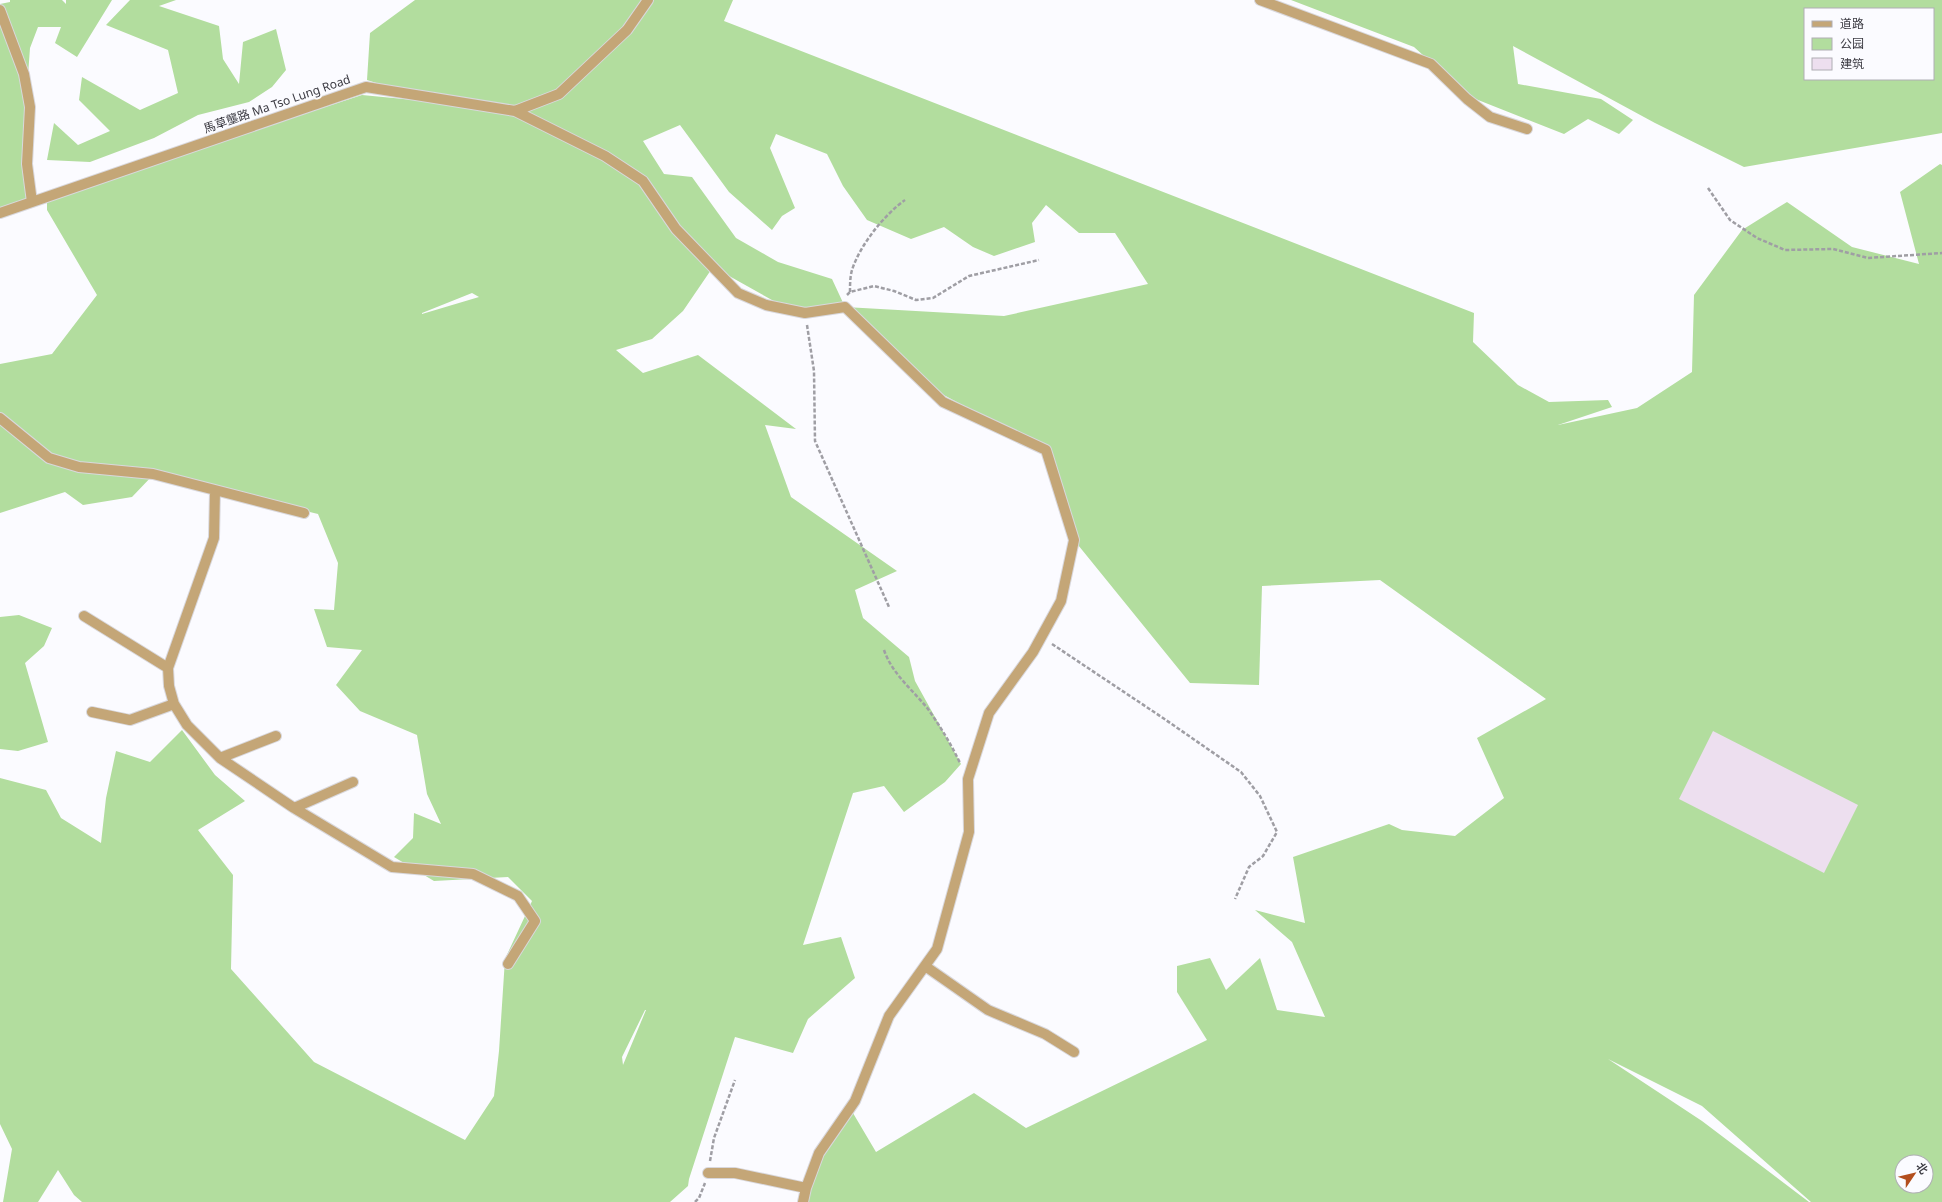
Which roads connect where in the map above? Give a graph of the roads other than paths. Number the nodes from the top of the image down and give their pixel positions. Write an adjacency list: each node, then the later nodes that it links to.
1 (648, 0): 4 (street)
2 (1260, 0): 5 (street)
3 (0, 10): 6 (street)
4 (515, 111): 6 (street, 馬草壟路 Ma Tso Lung Road); 20 (street)
5 (1527, 129)
6 (32, 202): 7 (street, 馬草壟路 Ma Tso Lung Road)
7 (0, 213)
8 (0, 418): 9 (street)
9 (215, 490): 10 (street); 12 (street)
10 (304, 513)
11 (84, 616): 12 (street)
12 (168, 668): 13 (street)
13 (174, 704): 14 (street); 16 (street)
14 (92, 712)
15 (276, 736): 16 (street)
16 (220, 758): 18 (street)
17 (353, 782): 18 (street)
18 (294, 808): 19 (street)
19 (508, 964)
20 (925, 966): 21 (street); 23 (street)
21 (1074, 1052)
22 (708, 1173): 23 (street)
23 (806, 1188): 24 (street)
24 (803, 1202)

